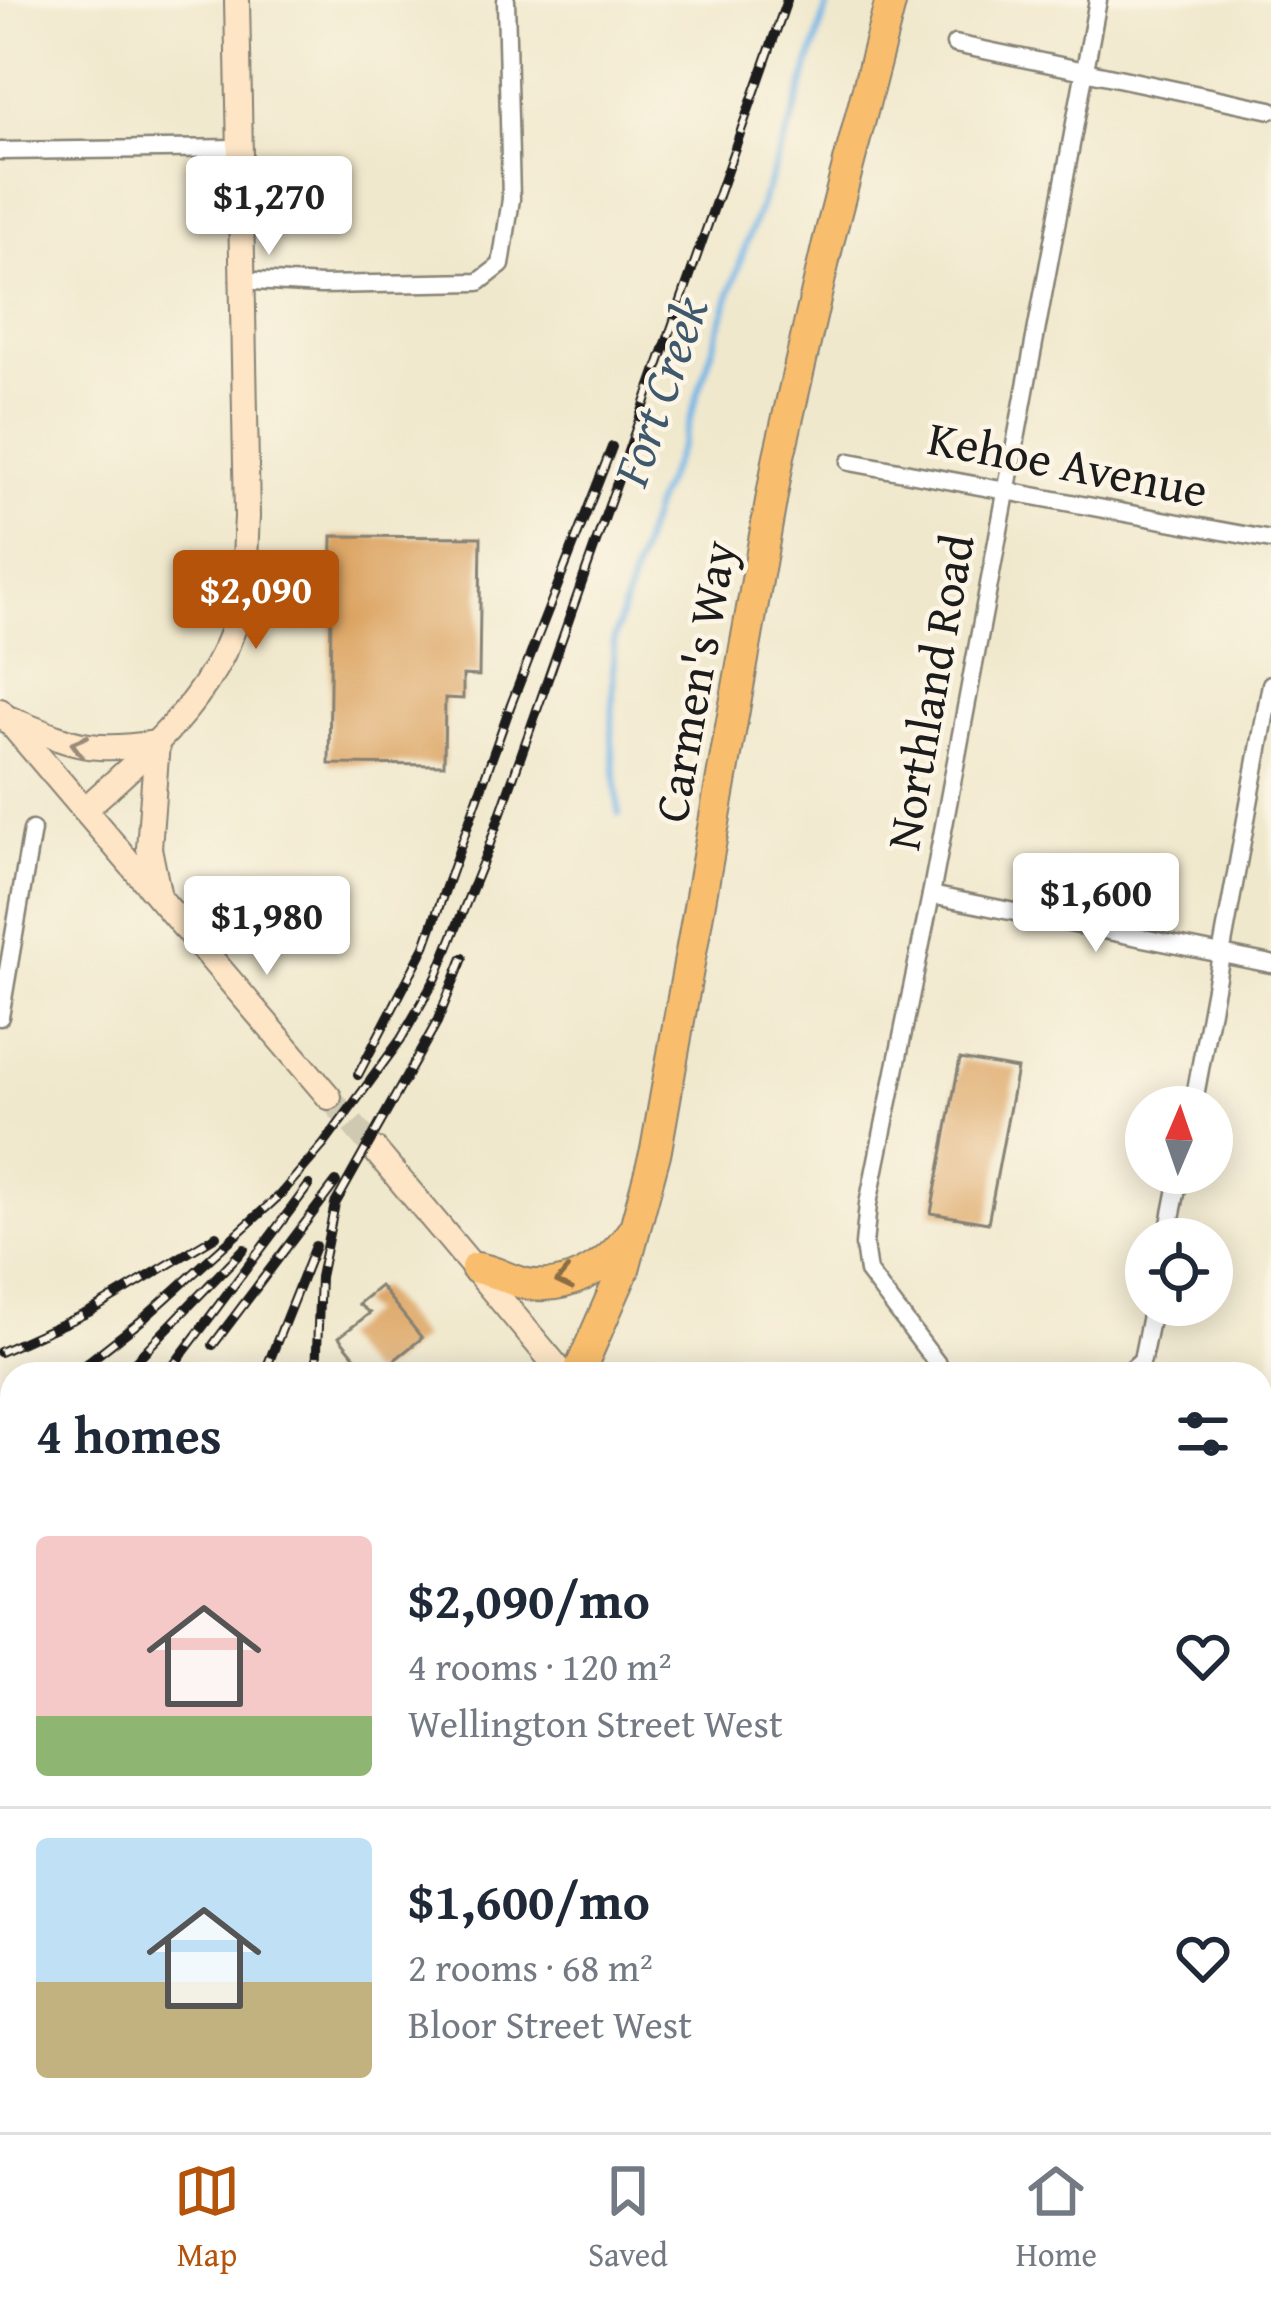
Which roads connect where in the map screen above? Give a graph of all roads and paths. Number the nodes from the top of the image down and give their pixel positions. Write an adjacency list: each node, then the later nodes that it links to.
1 (237, 0): 8 (main road)
2 (506, 0): 10 (street)
3 (892, 0): 27 (highway, Carmen's Way)
4 (1098, 0): 6 (street, Northland Road)
5 (955, 44): 6 (street)
6 (1085, 69): 7 (street); 12 (street, Northland Road)
7 (1271, 110)
8 (240, 148): 9 (street); 10 (main road)
9 (0, 151)
10 (239, 280): 16 (main road)
11 (850, 462): 12 (street, Kehoe Avenue)
12 (1006, 490): 13 (street, Kehoe Avenue); 19 (street, Northland Road)
13 (1271, 540)
14 (1271, 684): 21 (street)
15 (2, 714): 16 (main road, one-way to 15); 17 (main road)
16 (158, 743): 17 (main road); 20 (main road)
17 (84, 810): 20 (main road)
18 (32, 830): 23 (street)
19 (932, 895): 21 (street); 32 (street, Northland Road)
20 (160, 899): 25 (main road)
21 (1224, 955): 22 (street); 24 (street)
22 (1271, 964)
23 (0, 1017)
24 (1197, 1086)
25 (329, 1097)
26 (375, 1150): 28 (main road)
27 (635, 1228): 28 (highway, one-way to 28); 31 (highway, Carmen's Way)
28 (476, 1268): 30 (main road)
29 (1149, 1326): 33 (street)
30 (553, 1362)
31 (583, 1362)
32 (936, 1362)
33 (1140, 1362)

